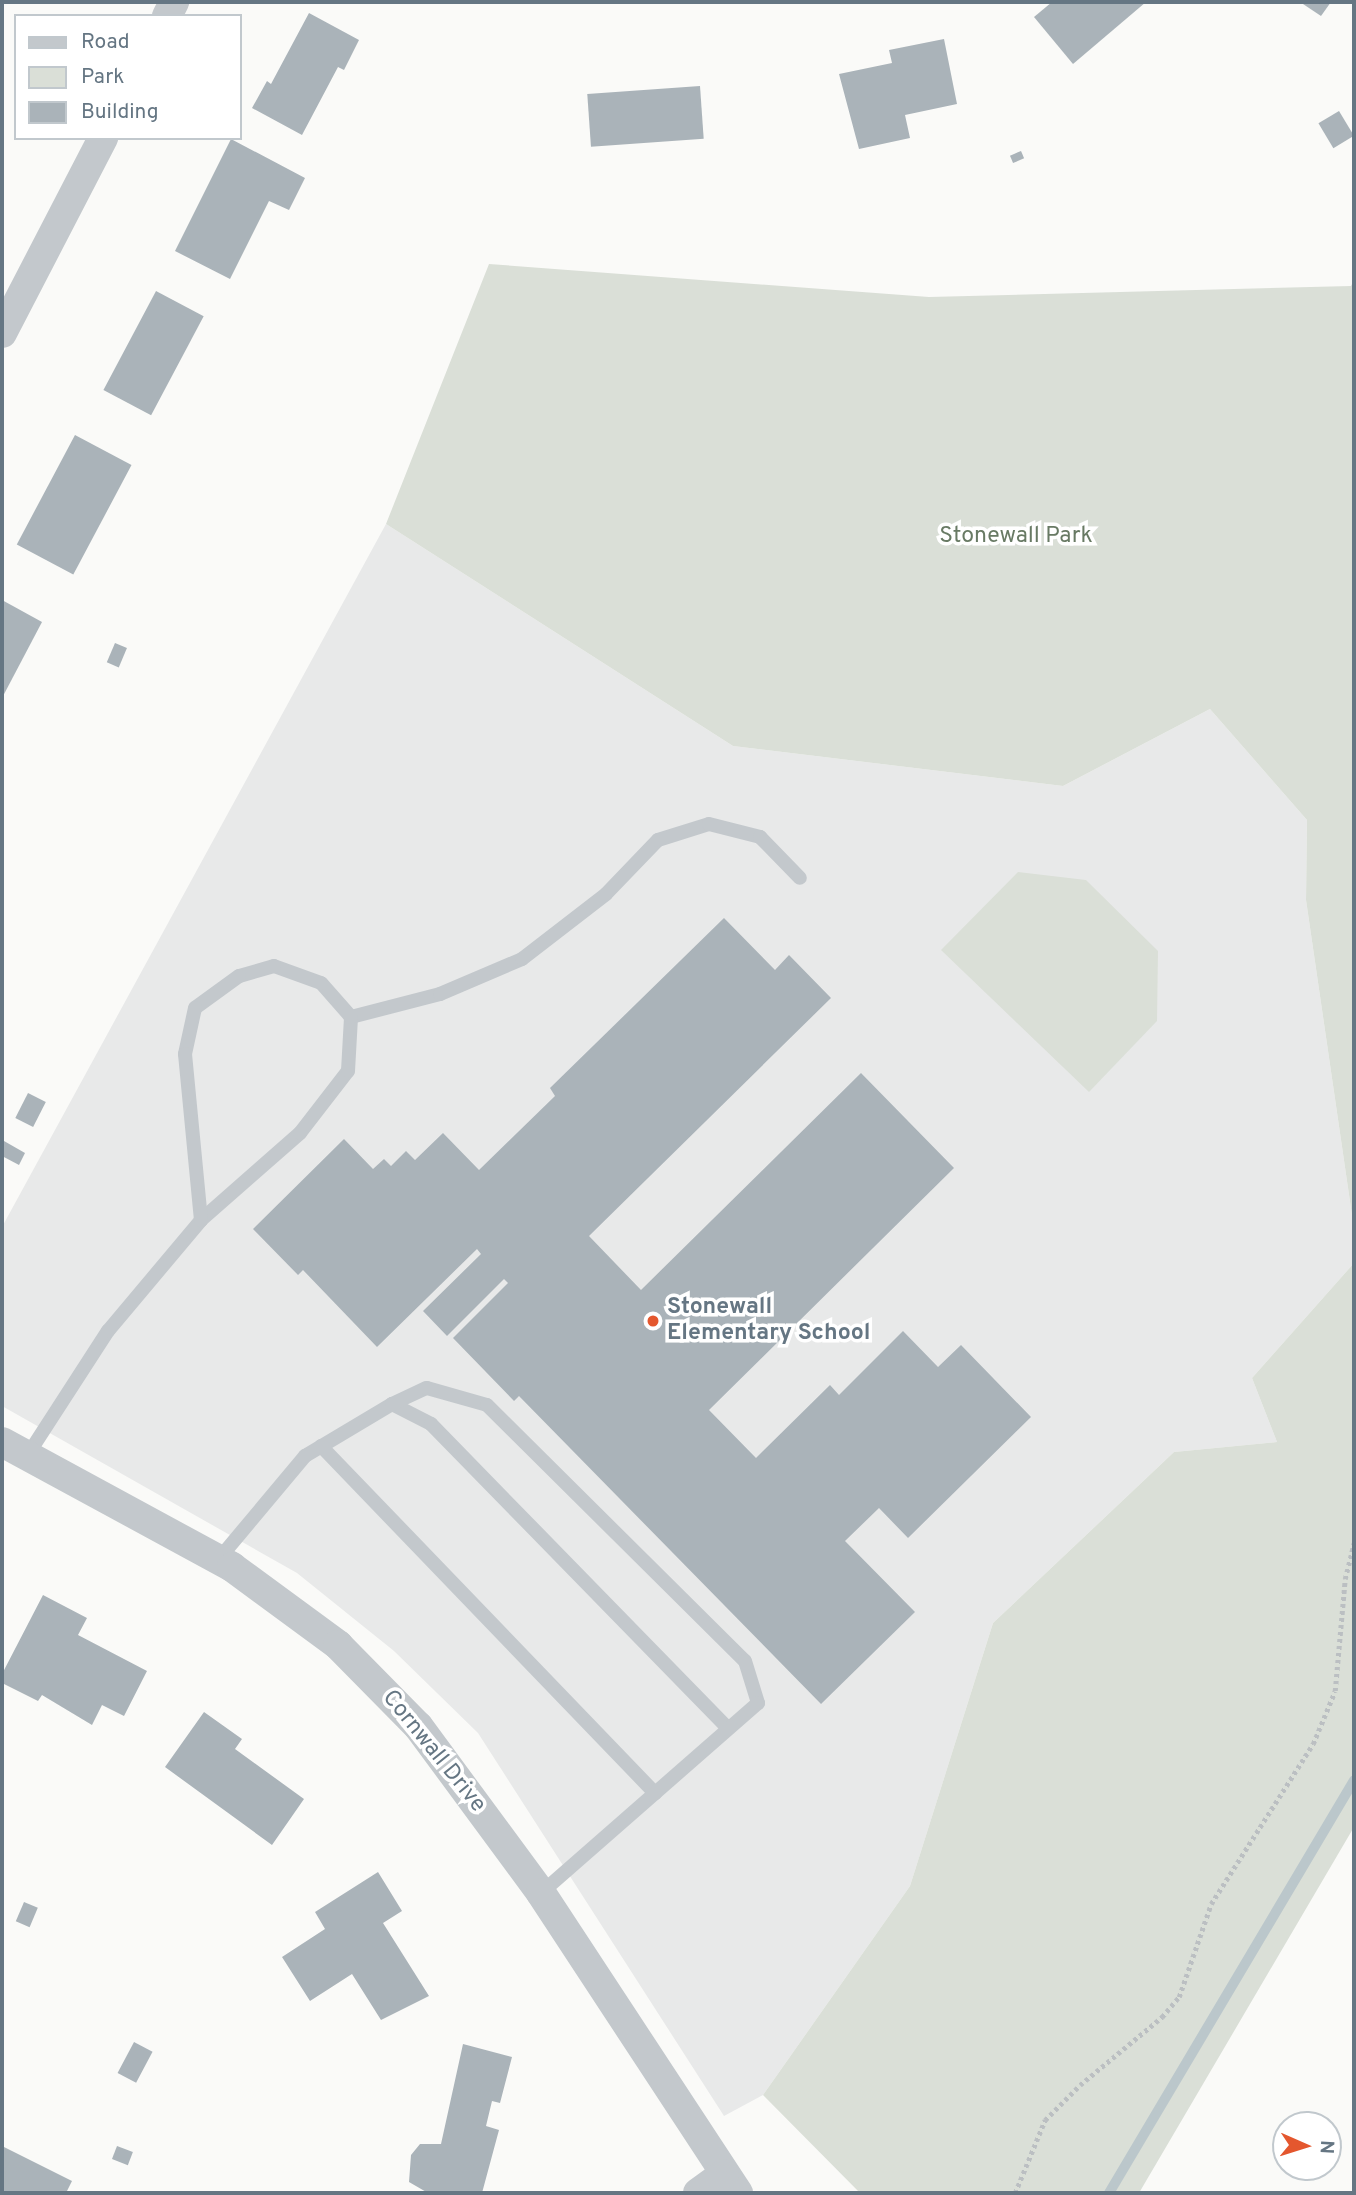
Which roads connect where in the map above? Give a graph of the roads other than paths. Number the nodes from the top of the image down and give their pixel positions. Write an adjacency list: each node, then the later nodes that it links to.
1 (102, 140): 2 (street)
2 (2, 333)
3 (800, 878): 4 (lane)
4 (351, 1017): 5 (lane); 5 (lane)
5 (201, 1220): 8 (lane)
6 (392, 1404): 7 (lane); 10 (lane); 10 (lane)
7 (321, 1446): 9 (lane); 11 (lane)
8 (14, 1449): 9 (street, Cornwall Drive)
9 (218, 1560): 12 (street, Cornwall Drive)
10 (728, 1728): 11 (lane)
11 (655, 1793): 12 (lane)
12 (541, 1893): 13 (street, Cornwall Drive)
13 (731, 2184): 14 (street)
14 (698, 2193)

